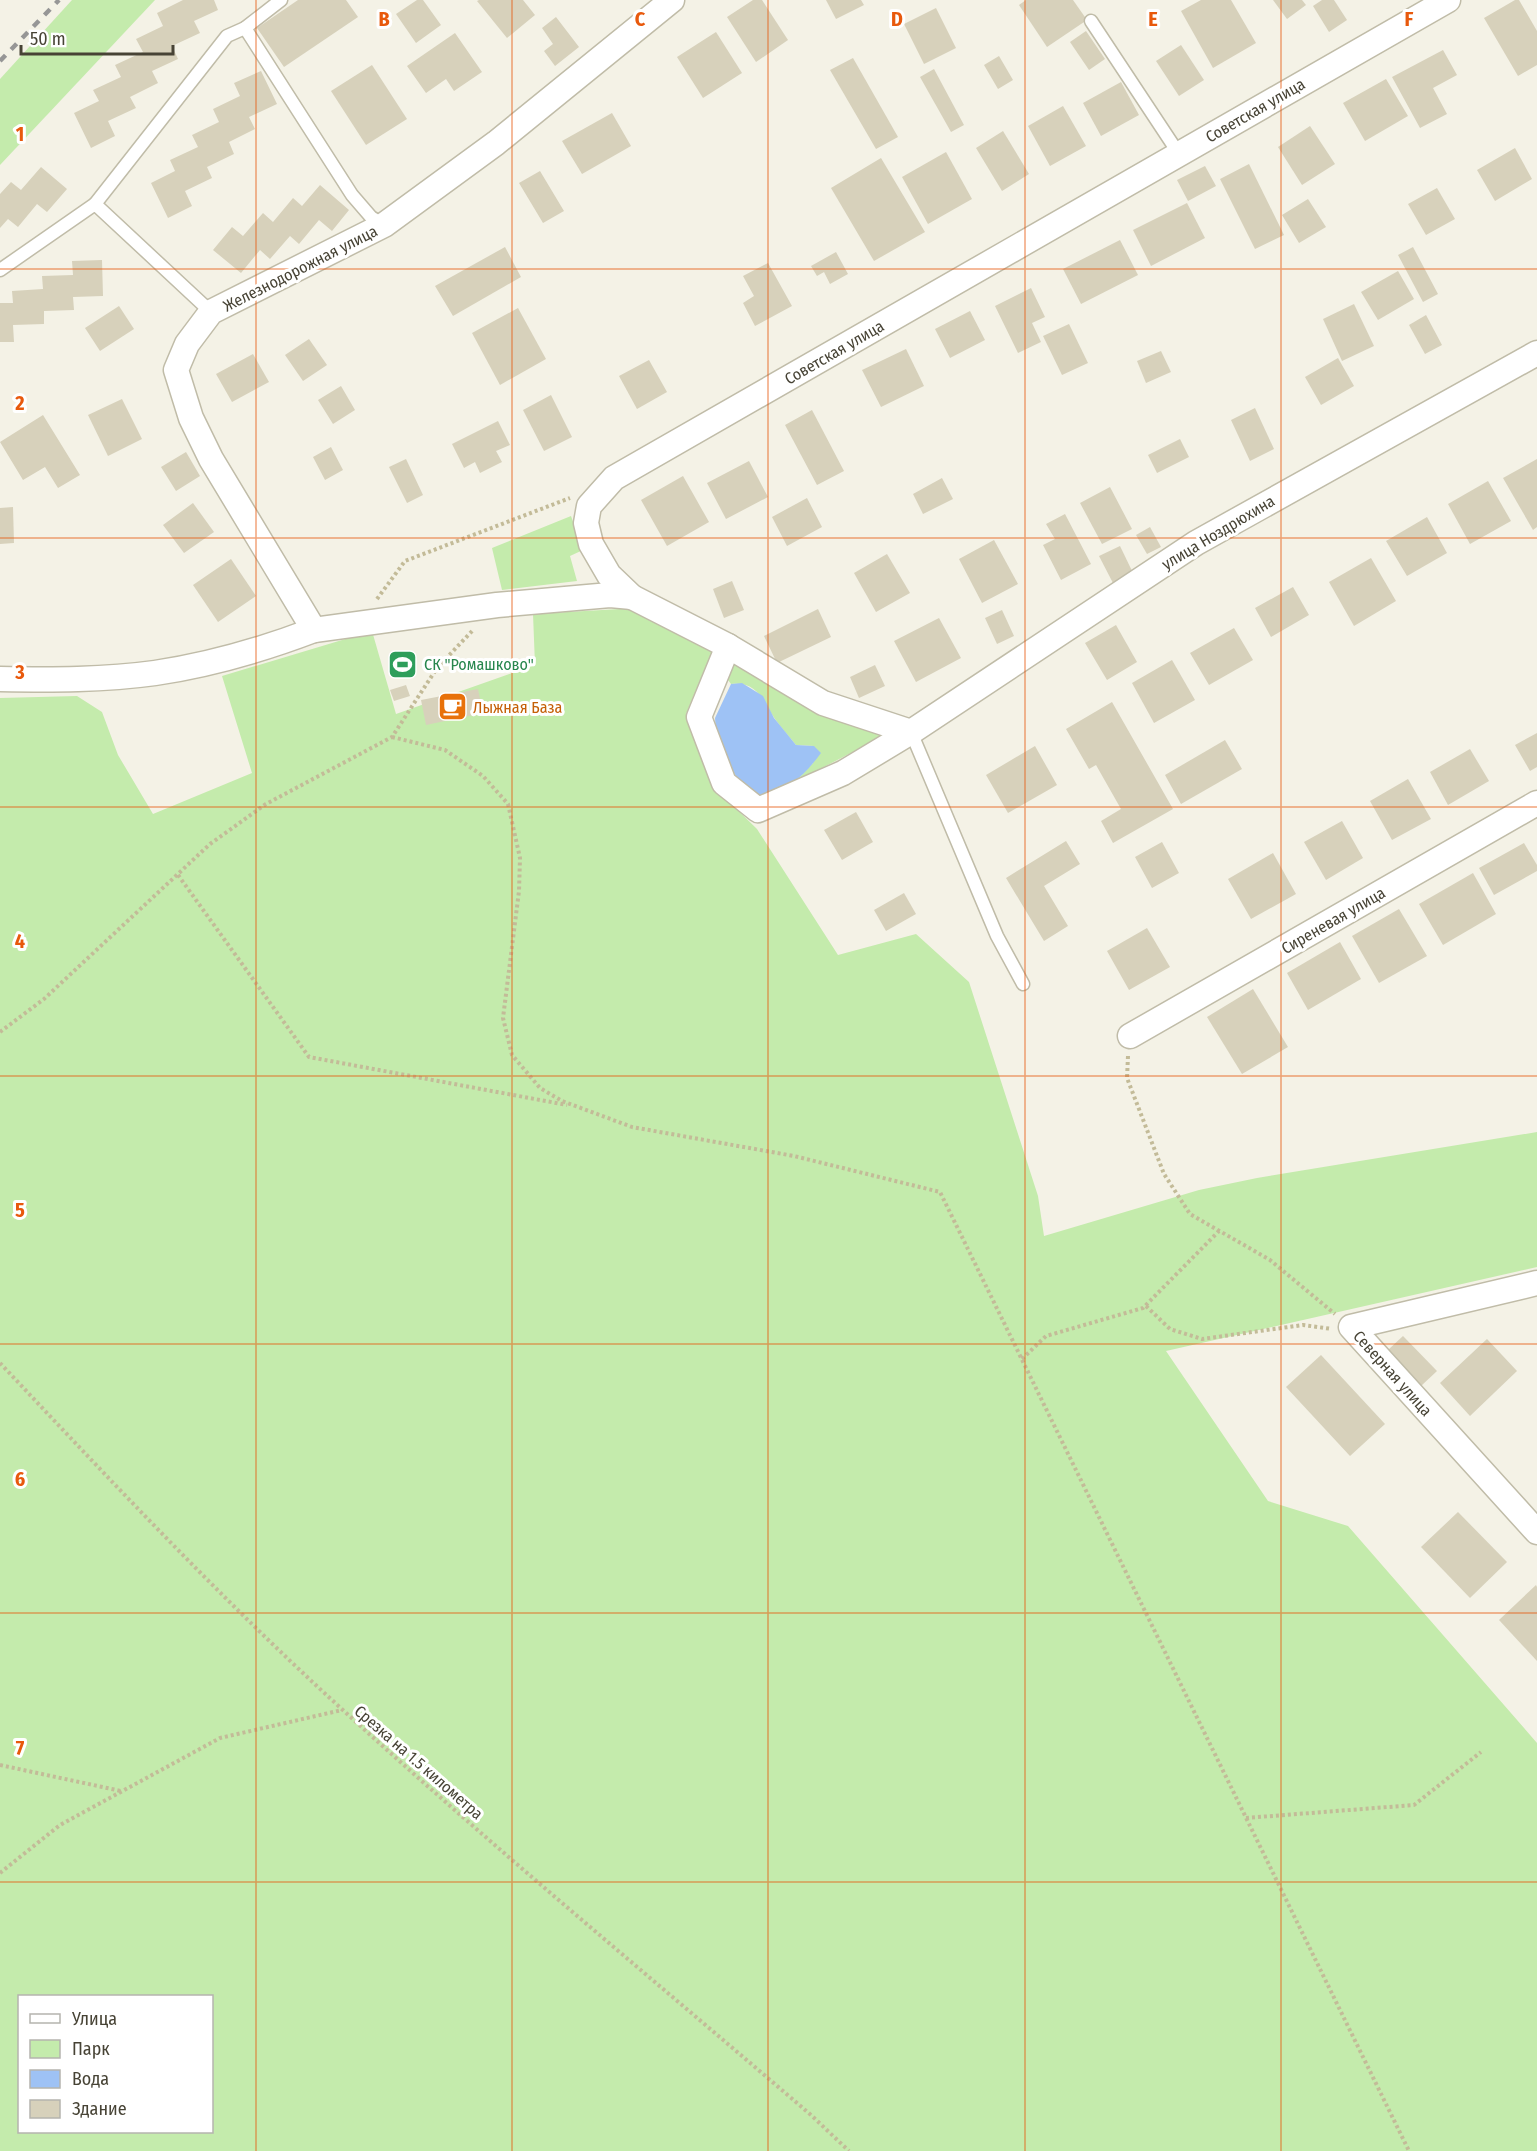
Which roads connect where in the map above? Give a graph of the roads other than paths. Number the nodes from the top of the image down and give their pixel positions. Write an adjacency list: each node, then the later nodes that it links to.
1 (281, 0): 5 (lane)
2 (672, 0): 8 (street, Железнодорожная улица)
3 (1448, 0): 6 (street, Советская улица)
4 (1091, 21): 6 (lane)
5 (244, 28): 7 (lane); 8 (lane)
6 (1179, 154): 12 (street, Советская улица)
7 (95, 204): 9 (lane); 10 (lane)
8 (384, 225): 10 (street, Железнодорожная улица)
9 (0, 270)
10 (211, 312): 13 (street, Железнодорожная улица)
11 (1537, 353): 16 (street, улица Ноздрюхина)
12 (633, 597): 13 (street); 14 (street, Советская улица)
13 (314, 630): 15 (street)
14 (728, 646): 16 (street, Советская улица); 16 (street, улица Ноздрюхина)
15 (0, 679)
16 (911, 732): 18 (lane)
17 (1537, 803): 19 (street, Сиреневая улица)
18 (1023, 984)
19 (1130, 1036)
20 (1537, 1283): 21 (street, Северная улица)
21 (1537, 1533)

